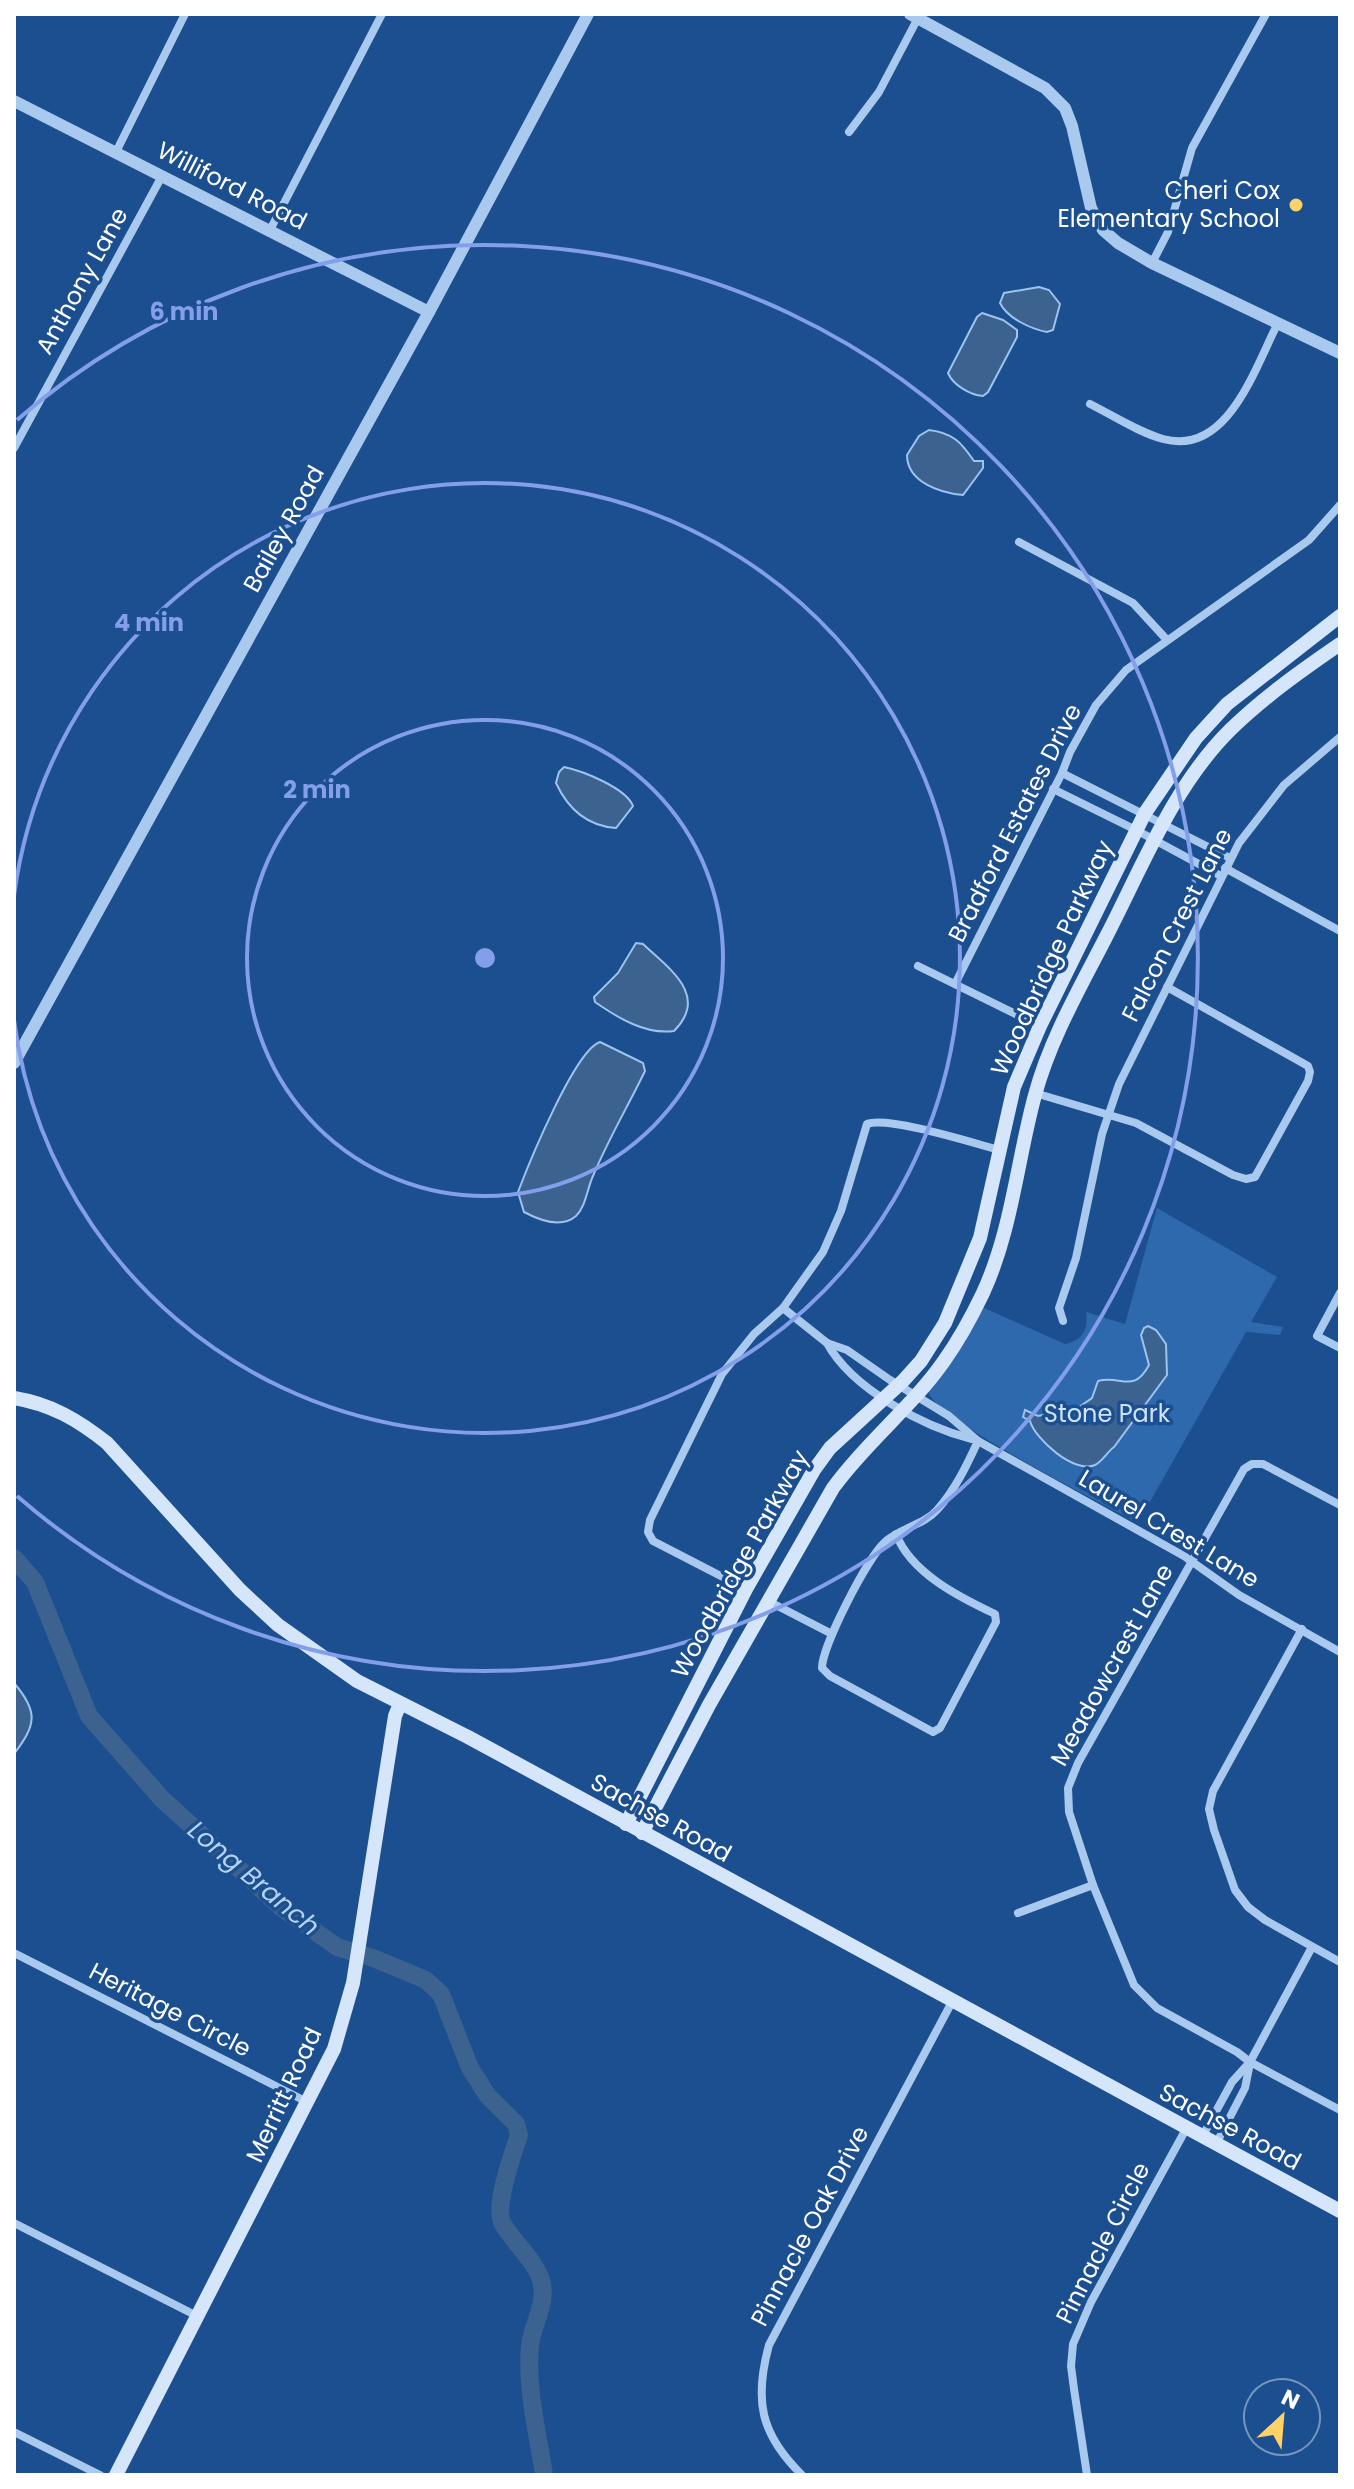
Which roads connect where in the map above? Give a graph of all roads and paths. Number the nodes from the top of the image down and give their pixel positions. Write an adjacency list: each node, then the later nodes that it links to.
1 (185, 14): 8 (street)
2 (382, 14): 10 (street)
3 (588, 14): 12 (street, Bailey Road)
4 (1266, 14): 11 (street)
5 (916, 16): 7 (street); 11 (street)
6 (14, 101): 8 (street, Williford Road)
7 (849, 132)
8 (116, 152): 9 (street, Williford Road)
9 (162, 176): 10 (street, Williford Road); 16 (street, Anthony Lane)
10 (270, 230): 12 (street, Williford Road)
11 (1152, 263): 13 (street)
12 (429, 312): 36 (street, Bailey Road)
13 (1278, 323): 14 (street); 15 (street)
14 (1340, 353)
15 (1090, 404)
16 (14, 448)
17 (1340, 505): 20 (street, Bradford Estates Drive)
18 (1019, 542): 20 (street)
19 (1340, 616): 25 (main road, Woodbridge Parkway)
20 (1167, 640): 23 (street, Bradford Estates Drive)
21 (1340, 644): 26 (main road, Woodbridge Parkway)
22 (1340, 737): 29 (street, Falcon Crest Lane)
23 (1062, 773): 24 (street, Bradford Estates Drive); 25 (street)
24 (1053, 789): 27 (street); 33 (street, Bradford Estates Drive)
25 (1145, 813): 26 (street); 27 (main road, Woodbridge Parkway)
26 (1164, 823): 28 (main road, Woodbridge Parkway); 29 (street)
27 (1136, 830): 28 (street); 35 (main road, Woodbridge Parkway)
28 (1155, 840): 30 (street); 37 (main road, Woodbridge Parkway)
29 (1230, 858): 30 (street, Falcon Crest Lane)
30 (1223, 872): 31 (street); 34 (street, Falcon Crest Lane)
31 (1340, 931)
32 (918, 966): 33 (street)
33 (955, 984): 35 (street)
34 (1167, 987): 38 (street, Falcon Crest Lane); 38 (street)
35 (1040, 1026): 39 (main road, Woodbridge Parkway)
36 (14, 1063)
37 (1035, 1093): 38 (street); 46 (main road, Woodbridge Parkway)
38 (1108, 1115): 42 (street, Falcon Crest Lane)
39 (999, 1150): 41 (street); 45 (main road, Woodbridge Parkway)
40 (1340, 1293): 44 (street)
41 (783, 1308): 43 (street); 54 (street)
42 (1063, 1321)
43 (827, 1343): 45 (street, Laurel Crest Lane); 48 (street, Laurel Crest Lane)
44 (1340, 1348)
45 (899, 1386): 46 (street, Laurel Crest Lane); 48 (main road, Woodbridge Parkway)
46 (915, 1395): 49 (main road, Woodbridge Parkway); 50 (street, Laurel Crest Lane)
47 (14, 1398): 59 (main road, Sachse Road)
48 (885, 1399): 49 (street, Laurel Crest Lane); 54 (main road, Woodbridge Parkway)
49 (902, 1409): 50 (street, Laurel Crest Lane); 55 (main road, Woodbridge Parkway)
50 (978, 1441): 52 (street); 53 (street, Laurel Crest Lane)
51 (1340, 1505): 53 (street, Meadowcrest Lane)
52 (896, 1534): 57 (street); 57 (street)
53 (1192, 1562): 56 (street, Laurel Crest Lane); 62 (street, Meadowcrest Lane)
54 (746, 1589): 60 (main road, Woodbridge Parkway)
55 (768, 1601): 57 (street); 61 (main road, Woodbridge Parkway)
56 (1302, 1629): 58 (street, Laurel Crest Lane); 64 (street)
57 (832, 1634)
58 (1340, 1652)
59 (400, 1704): 60 (main road, Sachse Road); 69 (main road, Merritt Road)
60 (626, 1824): 61 (main road, Sachse Road)
61 (642, 1833): 67 (main road, Sachse Road)
62 (1093, 1885): 63 (street); 68 (street, Meadowcrest Lane)
63 (1018, 1913)
64 (1312, 1947): 66 (street); 68 (street)
65 (14, 1953): 69 (street, Heritage Circle)
66 (1340, 1962)
67 (953, 2000): 71 (main road, Sachse Road); 79 (street, Pinnacle Oak Drive)
68 (1250, 2062): 70 (street, Meadowcrest Lane); 72 (street); 72 (street)
69 (308, 2103): 75 (main road, Merritt Road)
70 (1340, 2110)
71 (1186, 2129): 72 (main road, Sachse Road); 80 (street, Pinnacle Circle)
72 (1209, 2141): 73 (main road, Sachse Road)
73 (1340, 2211)
74 (14, 2223): 75 (street)
75 (197, 2316): 78 (main road, Merritt Road)
76 (14, 2432): 77 (street)
77 (100, 2475)
78 (116, 2475)
79 (802, 2475)
80 (1087, 2475)

